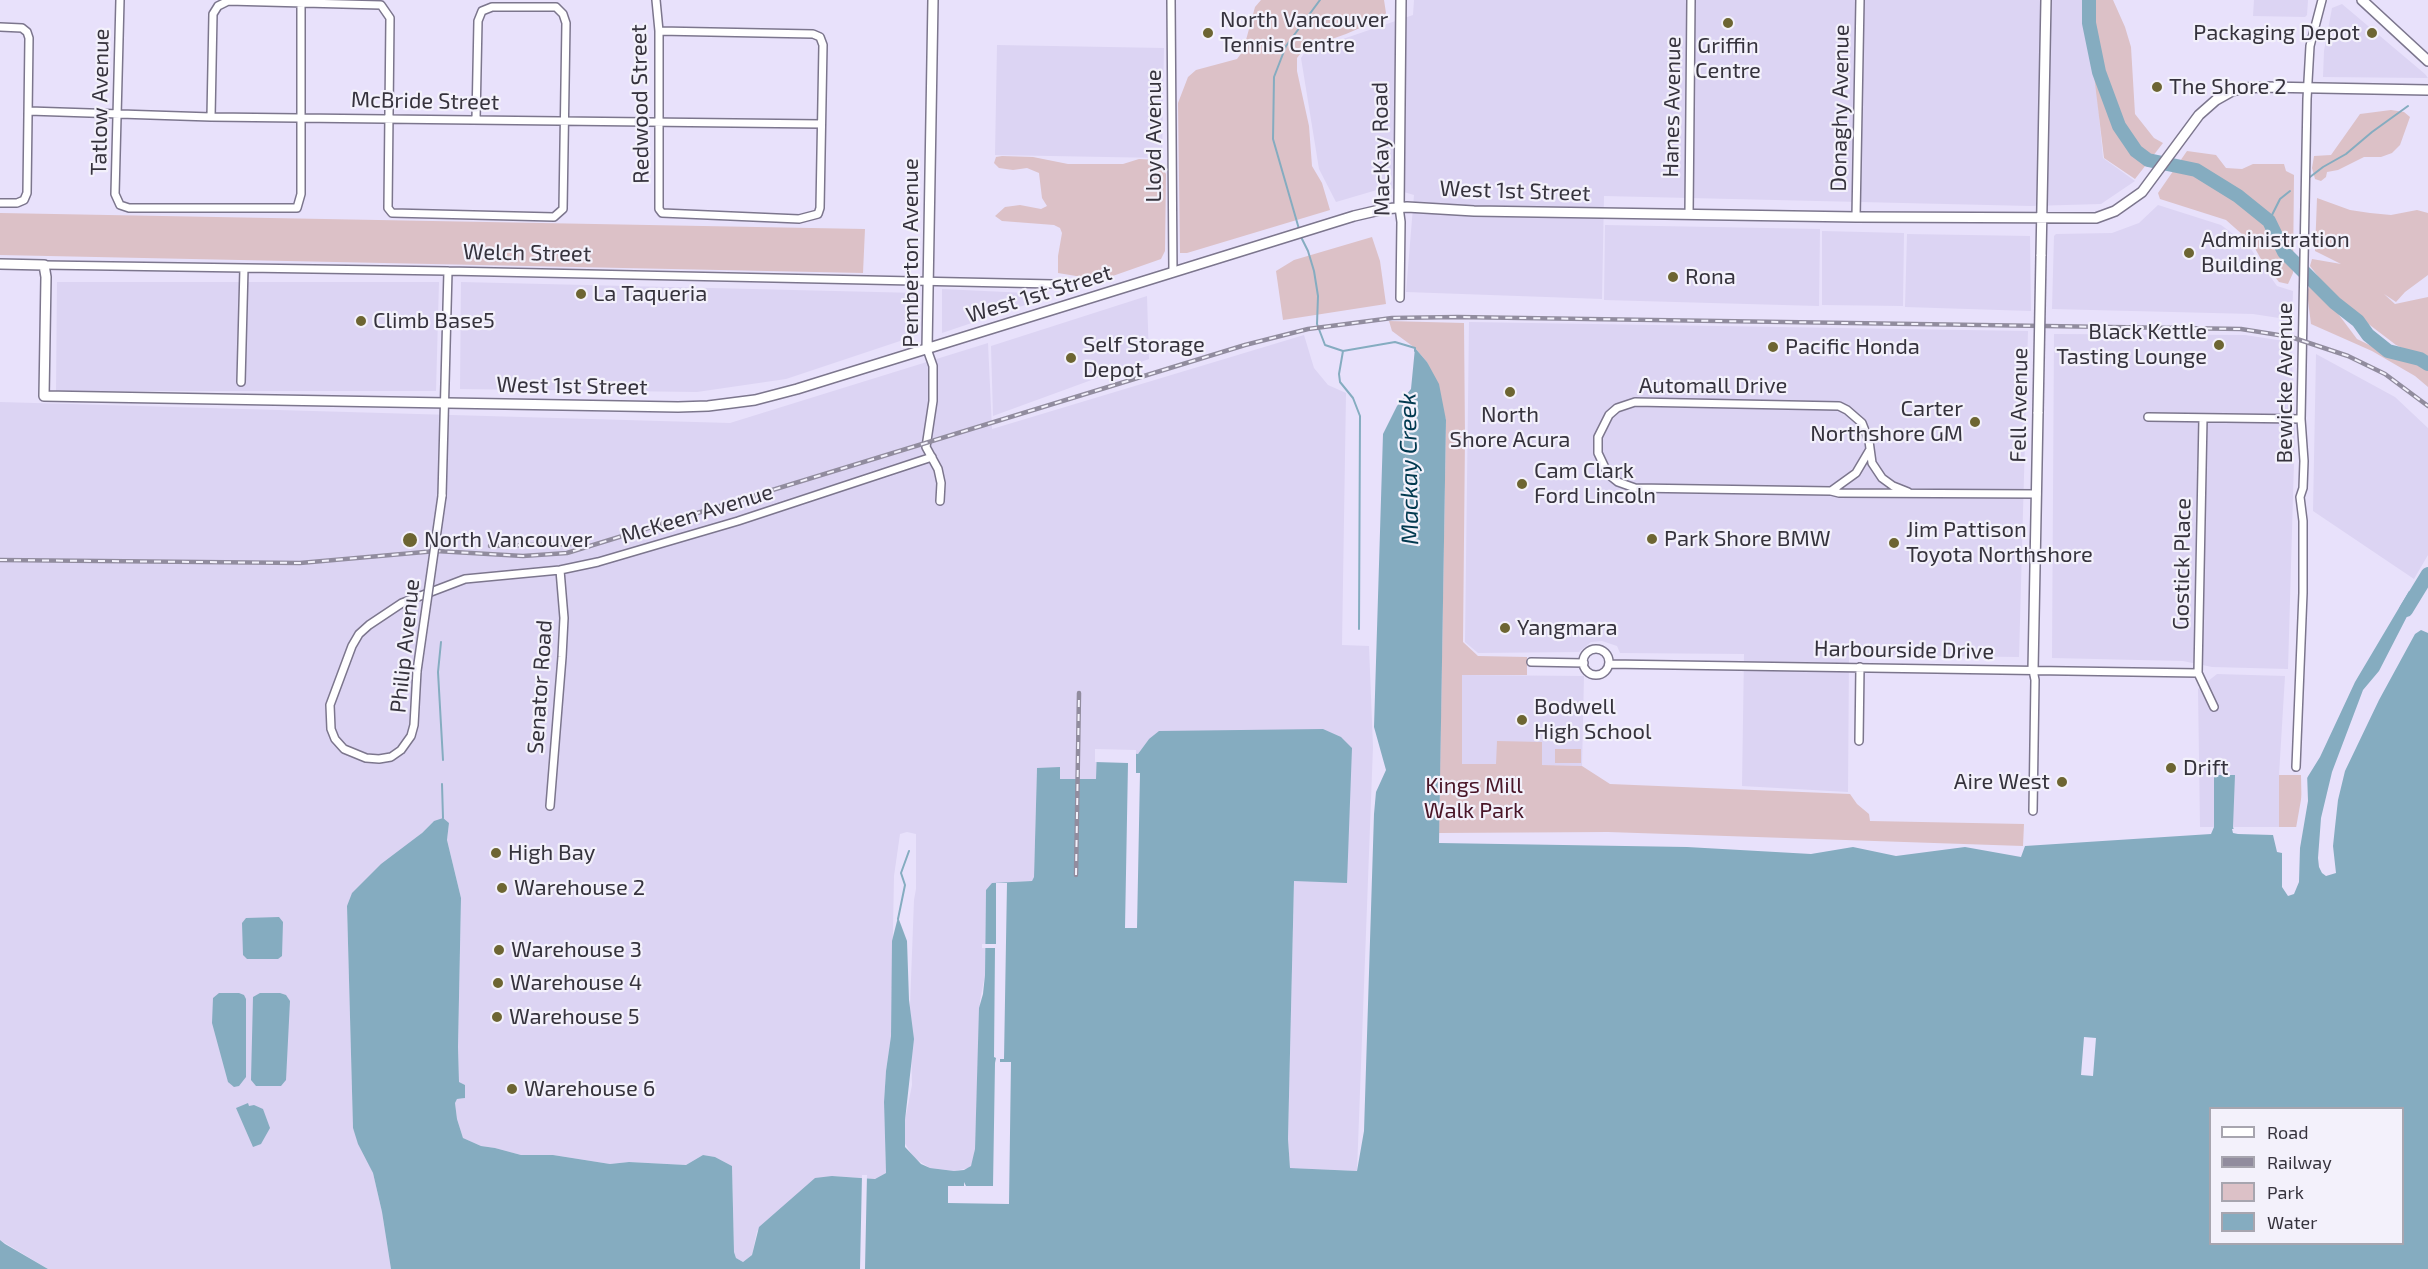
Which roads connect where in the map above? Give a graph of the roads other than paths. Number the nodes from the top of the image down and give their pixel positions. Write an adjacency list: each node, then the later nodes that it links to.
1 (120, 0): 18 (street, Tatlow Avenue)
2 (656, 0): 13 (street, Redwood Street)
3 (933, 0): 36 (street, Pemberton Avenue)
4 (1171, 0): 35 (street, Lloyd Avenue)
5 (1401, 0): 27 (street, MacKay Road)
6 (1691, 0): 28 (street, Hanes Avenue)
7 (1860, 0): 29 (street, Donaghy Avenue)
8 (2046, 0): 30 (street, Fell Avenue)
9 (2322, 0): 15 (street, Bewicke Avenue)
10 (2362, 0): 14 (street)
11 (301, 3): 19 (street); 20 (street); 22 (street)
12 (0, 27): 17 (street)
13 (659, 31): 24 (street, Redwood Street); 25 (street)
14 (2428, 61)
15 (2307, 88): 16 (street, West 1st Street); 30 (street, West 1st Street); 44 (street, Bewicke Avenue)
16 (2428, 90)
17 (29, 111): 18 (street, McBride Street); 26 (street)
18 (117, 113): 19 (street, McBride Street); 20 (street, Tatlow Avenue)
19 (211, 117): 20 (street, McBride Street)
20 (299, 118): 22 (street, McBride Street)
21 (476, 119): 22 (street, McBride Street); 23 (street, McBride Street); 23 (street)
22 (388, 120): 23 (street)
23 (564, 121): 24 (street, McBride Street)
24 (659, 122): 25 (street, McBride Street); 25 (street, Redwood Street)
25 (821, 124)
26 (0, 203)
27 (1398, 207): 28 (street, West 1st Street); 35 (street, West 1st Street); 38 (street, MacKay Road)
28 (1689, 214): 29 (street, West 1st Street)
29 (1856, 217): 30 (street, West 1st Street)
30 (2042, 218): 49 (street, Fell Avenue, bridge)
31 (0, 264): 32 (street, Welch Street)
32 (44, 265): 33 (street, Welch Street); 41 (street, West 1st Street)
33 (244, 268): 34 (street, Welch Street); 40 (street)
34 (448, 271): 36 (street, Welch Street); 41 (street, Philip Avenue)
35 (1173, 272): 39 (street, West 1st Street)
36 (928, 282): 37 (street, Welch Street); 39 (street, Pemberton Avenue)
37 (1053, 284)
38 (1400, 298)
39 (927, 349): 41 (street, West 1st Street); 46 (street, Pemberton Avenue)
40 (241, 382)
41 (445, 403): 52 (street, Philip Avenue, bridge)
42 (2148, 417): 43 (street)
43 (2203, 418): 44 (street); 58 (street, Gostick Place)
44 (2301, 419): 61 (street, Bewicke Avenue)
45 (1869, 450): 47 (street); 47 (street, Automall Drive); 48 (street, Automall Drive)
46 (932, 457): 50 (street, Pemberton Avenue); 51 (street, McKeen Avenue)
47 (1831, 491): 48 (street, Automall Drive)
48 (1908, 492): 49 (street, Automall Drive)
49 (2037, 494): 57 (street, Fell Avenue)
50 (940, 501)
51 (560, 570): 52 (street, McKeen Avenue); 62 (street, Senator Road)
52 (369, 625)
53 (1531, 662): 54 (street)
54 (1584, 663): 55 (street); 55 (street)
55 (1609, 664): 56 (street, Harbourside Drive)
56 (1860, 667): 57 (street, Harbourside Drive); 60 (street)
57 (2033, 670): 58 (street, Harbourside Drive); 63 (street, Fell Avenue)
58 (2198, 673): 59 (street, Gostick Place)
59 (2214, 707)
60 (1859, 741)
61 (2296, 767)
62 (550, 806)
63 (2033, 811)

